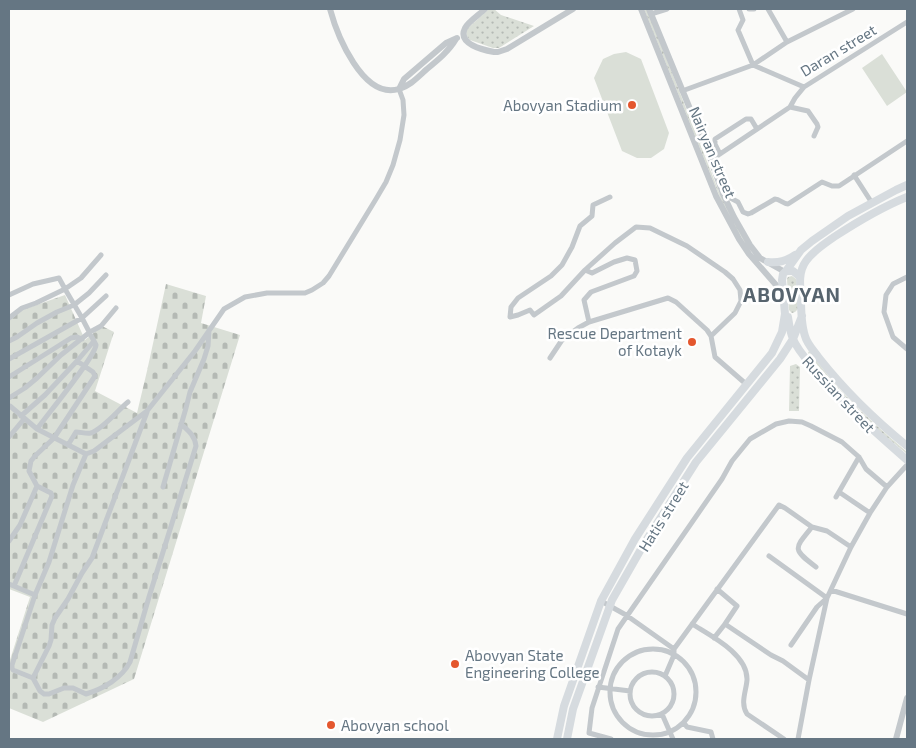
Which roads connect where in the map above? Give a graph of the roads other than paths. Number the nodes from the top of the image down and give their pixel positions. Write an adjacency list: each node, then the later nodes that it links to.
1 (330, 9): 17 (street)
2 (485, 9): 13 (street)
3 (573, 9): 13 (street)
4 (641, 9): 40 (street, Nairyan street)
5 (667, 9): 11 (street)
6 (739, 9): 15 (street)
7 (749, 9): 8 (street)
8 (754, 9)
9 (768, 9): 14 (street)
10 (853, 9): 14 (street)
11 (650, 12): 18 (street, Nairyan street)
12 (907, 22): 16 (street, Daran street)
13 (461, 37): 17 (street)
14 (787, 42): 15 (street)
15 (753, 65): 16 (street, Daran street); 18 (street)
16 (804, 87): 19 (street)
17 (399, 89): 50 (street)
18 (682, 91): 24 (street, Nairyan street)
19 (790, 107): 20 (street); 21 (street)
20 (758, 128): 23 (street); 23 (street)
21 (814, 136)
22 (907, 141): 25 (street)
23 (720, 154): 24 (street)
24 (711, 160): 27 (street, Nairyan street)
25 (854, 175): 27 (street); 30 (street)
26 (907, 185): 30 (main road)
27 (723, 194): 33 (street, Nairyan street)
28 (907, 197): 37 (main road)
29 (610, 198): 34 (street)
30 (872, 203): 31 (main road)
31 (801, 250): 33 (main road); 35 (main road)
32 (101, 255): 39 (street)
33 (768, 262): 35 (street, Nairyan street)
34 (585, 270): 49 (street); 52 (street)
35 (785, 272): 37 (main road); 40 (main road)
36 (106, 275): 43 (street)
37 (800, 277): 45 (main road, Russian street)
38 (907, 277): 57 (street)
39 (65, 289): 41 (street); 43 (street); 47 (street)
40 (783, 293): 46 (main road)
41 (9, 294)
42 (106, 296): 48 (street)
43 (74, 305): 48 (street); 55 (street)
44 (116, 308): 51 (street)
45 (802, 314): 46 (main road); 54 (main road, Hatis street); 74 (main road, Russian street)
46 (786, 315): 54 (main road, Russian street); 63 (main road, Hatis street)
47 (9, 318)
48 (82, 318): 51 (street); 59 (street)
49 (589, 322): 52 (street); 58 (street)
50 (209, 330): 67 (street); 69 (street)
51 (90, 332): 53 (street); 56 (street)
52 (711, 336): 63 (street)
53 (82, 339): 62 (street); 64 (street)
54 (793, 339): 77 (main road, Russian street); 94 (main road, Hatis street)
55 (9, 341)
56 (94, 341): 60 (street); 61 (street)
57 (907, 349)
58 (550, 358)
59 (9, 359)
60 (77, 362): 61 (street); 68 (street)
61 (84, 366): 70 (street); 72 (street)
62 (9, 377)
63 (746, 384): 93 (main road, Hatis street)
64 (9, 398)
65 (128, 402): 73 (street)
66 (9, 406): 68 (street)
67 (147, 411): 75 (street); 103 (street)
68 (23, 417): 70 (street); 71 (street)
69 (181, 424): 80 (street); 103 (street)
70 (37, 429): 72 (street)
71 (9, 437)
72 (54, 438): 73 (street); 79 (street)
73 (68, 445): 75 (street)
74 (907, 446)
75 (86, 454): 91 (street)
76 (859, 457): 81 (street); 82 (street); 96 (street)
77 (907, 460)
78 (907, 465): 81 (street)
79 (37, 486): 84 (street); 88 (street)
80 (163, 487)
81 (886, 487): 82 (street)
82 (870, 513): 85 (street)
83 (812, 527): 85 (street); 87 (street); 89 (street)
84 (9, 541)
85 (852, 547): 90 (street)
86 (769, 556): 92 (street)
87 (816, 567)
88 (12, 585): 91 (street)
89 (717, 589): 97 (street); 98 (street)
90 (831, 590): 92 (street); 95 (street)
91 (35, 595): 103 (street)
92 (827, 598): 100 (street); 104 (street)
93 (601, 601): 94 (street); 112 (main road, Hatis street)
94 (610, 606): 96 (street); 113 (main road, Hatis street)
95 (907, 614)
96 (626, 615): 101 (street); 105 (street)
97 (692, 624): 99 (street); 101 (street)
98 (725, 624): 99 (street); 104 (street)
99 (714, 638): 117 (street)
100 (791, 645)
101 (674, 652): 102 (street); 106 (street); 110 (street)
102 (665, 676): 107 (street); 109 (street)
103 (33, 678)
104 (809, 680): 118 (street)
105 (598, 687): 106 (street); 114 (street)
106 (610, 688): 107 (street); 111 (street)
107 (630, 691): 109 (street)
108 (907, 698): 119 (street)
109 (662, 714): 111 (street)
110 (684, 723): 111 (street); 116 (street)
111 (670, 731): 115 (street)
112 (557, 739)
113 (566, 739)
114 (610, 739)
115 (673, 739)
116 (713, 739)
117 (784, 739)
118 (798, 739)
119 (896, 739)

